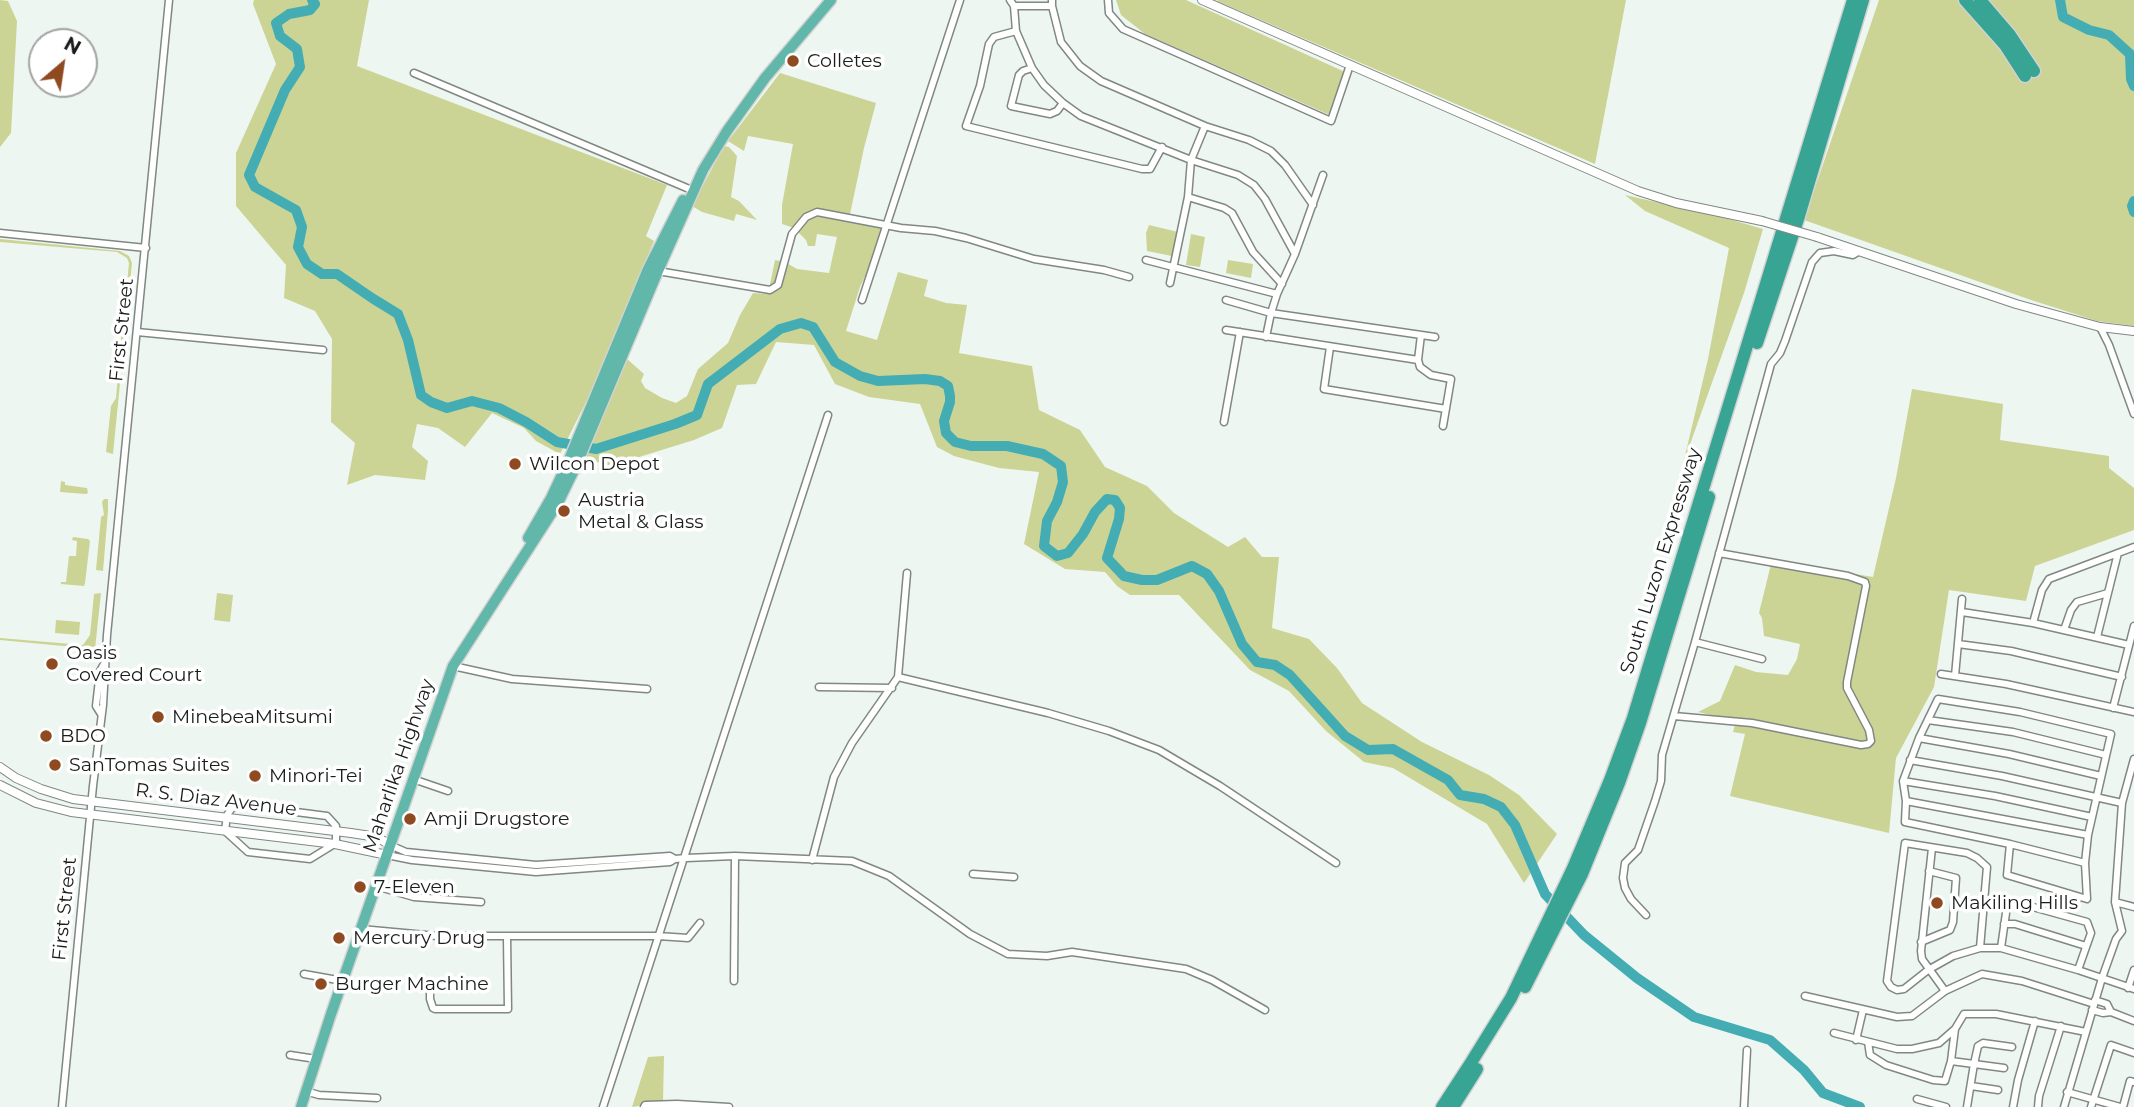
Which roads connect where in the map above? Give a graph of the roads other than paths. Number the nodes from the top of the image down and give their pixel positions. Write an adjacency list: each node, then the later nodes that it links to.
1 (169, 0): 26 (street, First Street)
2 (831, 0): 21 (highway, Maharlika Highway)
3 (960, 0): 24 (street)
4 (1108, 0): 13 (street)
5 (1202, 0): 13 (street)
6 (1853, 0): 114 (highway, South Luzon Expressway)
7 (1863, 0): 114 (highway, South Luzon Expressway)
8 (1965, 0): 9 (highway)
9 (1980, 0)
10 (1012, 3): 11 (street); 12 (street)
11 (1052, 3): 17 (street)
12 (1016, 31): 14 (street); 18 (street)
13 (1350, 65): 27 (street, bridge)
14 (1032, 68): 16 (street); 16 (street)
15 (414, 73): 21 (street)
16 (1062, 103): 18 (street)
17 (1205, 126): 19 (street); 23 (street)
18 (1162, 147): 19 (street)
19 (1191, 160): 22 (street); 28 (street)
20 (1323, 175): 23 (street)
21 (692, 189): 31 (highway, Maharlika Highway); 53 (highway, Maharlika Highway)
22 (1188, 197): 30 (street); 34 (street)
23 (1312, 205): 28 (street)
24 (888, 225): 31 (street); 32 (street); 36 (street)
25 (0, 233): 26 (street)
26 (146, 248): 42 (street, First Street)
27 (1858, 252): 39 (street); 57 (street)
28 (1294, 254): 34 (street)
29 (1146, 260): 30 (street)
30 (1173, 268): 33 (street); 35 (street)
31 (658, 271): 53 (highway, Maharlika Highway)
32 (1129, 276)
33 (1170, 283)
34 (1282, 284): 35 (street)
35 (1277, 294): 38 (street)
36 (862, 300)
37 (1226, 300): 38 (street)
38 (1271, 313): 44 (street); 45 (street)
39 (2100, 327): 41 (street); 51 (street)
40 (1226, 330): 43 (street)
41 (2134, 331)
42 (137, 332): 48 (street); 94 (street, First Street)
43 (1240, 332): 45 (street); 54 (street)
44 (1421, 335): 46 (street); 49 (street)
45 (1266, 337): 47 (street)
46 (1436, 337)
47 (1330, 347): 49 (street); 50 (street)
48 (323, 350)
49 (1418, 360): 50 (street)
50 (1446, 409): 55 (street)
51 (2134, 414)
52 (828, 415): 110 (street)
53 (590, 421): 71 (highway, Maharlika Highway)
54 (1224, 422)
55 (1443, 426)
56 (2134, 547): 58 (street)
57 (1719, 552): 67 (street); 81 (street)
58 (2119, 553): 60 (street); 63 (street)
59 (907, 573): 74 (street)
60 (2108, 593): 65 (street); 66 (street)
61 (1962, 599): 62 (street)
62 (1962, 612): 63 (street); 68 (street)
63 (2033, 623): 65 (street)
64 (2134, 626): 69 (street)
65 (2064, 630): 66 (street)
66 (2097, 637): 69 (street)
67 (1695, 642): 70 (street); 81 (street)
68 (1958, 644): 73 (street); 75 (street)
69 (2129, 645): 75 (street)
70 (1762, 659)
71 (453, 666): 78 (street); 89 (highway, Maharlika Highway)
72 (1941, 674): 73 (street)
73 (1955, 676): 79 (street)
74 (898, 677): 77 (street); 112 (street)
75 (2122, 677): 79 (street)
76 (819, 687): 77 (street)
77 (892, 688): 111 (street)
78 (647, 689)
79 (2113, 708): 80 (street)
80 (2134, 712)
81 (1674, 716): 122 (street)
82 (1928, 720): 83 (street); 84 (street); 84 (street)
83 (1919, 738): 86 (street); 88 (street)
84 (2106, 755): 88 (street)
85 (2134, 759): 96 (street)
86 (1910, 760): 90 (street); 93 (street)
87 (0, 767): 94 (street, R. S. Diaz Avenue)
88 (2101, 776): 93 (street)
89 (413, 779): 92 (street); 108 (highway, Maharlika Highway)
90 (1903, 781): 95 (street); 99 (street)
91 (0, 785): 98 (street, R. S. Diaz Avenue)
92 (448, 791)
93 (2096, 798): 96 (street); 99 (street)
94 (92, 801): 97 (street, R. S. Diaz Avenue); 98 (street, First Street)
95 (1906, 801): 104 (street); 106 (street)
96 (2122, 803): 120 (street)
97 (172, 811): 100 (street, R. S. Diaz Avenue); 101 (street)
98 (90, 815): 101 (street, R. S. Diaz Avenue); 172 (street, First Street)
99 (2092, 817): 104 (street)
100 (226, 818): 102 (street); 103 (street, R. S. Diaz Avenue); 103 (street)
101 (170, 825): 102 (street, R. S. Diaz Avenue)
102 (225, 831): 105 (street, R. S. Diaz Avenue); 105 (street)
103 (337, 831): 105 (street); 108 (street, R. S. Diaz Avenue)
104 (2088, 835): 113 (street)
105 (335, 844): 108 (street, R. S. Diaz Avenue)
106 (2010, 844): 113 (street); 113 (street)
107 (1932, 848): 115 (street); 131 (street); 133 (street)
108 (388, 850): 110 (street); 118 (highway, Maharlika Highway)
109 (735, 856): 110 (street); 111 (street); 139 (street)
110 (686, 858): 127 (street)
111 (812, 860): 145 (street)
112 (1336, 863)
113 (2085, 863)
114 (1578, 871): 126 (highway, South Luzon Expressway)
115 (1929, 871): 129 (street); 129 (street)
116 (973, 874): 117 (street)
117 (1014, 877)
118 (376, 886): 119 (street); 125 (highway, Maharlika Highway)
119 (481, 902)
120 (2115, 902): 121 (street); 137 (street)
121 (2134, 907)
122 (1646, 915)
123 (700, 923): 127 (street)
124 (2004, 925): 130 (street); 130 (street); 132 (street)
125 (361, 929): 128 (street); 138 (highway, Maharlika Highway)
126 (1549, 933): 177 (highway, South Luzon Expressway); 178 (highway, South Luzon Expressway)
127 (659, 936): 128 (street); 174 (street)
128 (507, 937): 140 (street)
129 (1921, 942): 133 (street)
130 (2087, 946): 134 (street)
131 (1980, 948): 132 (street); 133 (street)
132 (2001, 948): 134 (street)
133 (1928, 970): 142 (street)
134 (2078, 970): 137 (street)
135 (2134, 970): 141 (street)
136 (304, 974): 138 (street)
137 (2102, 978): 141 (street); 144 (street)
138 (343, 981): 159 (highway, Maharlika Highway)
139 (734, 981)
140 (430, 988)
141 (2131, 988)
142 (1945, 990): 144 (street); 146 (street)
143 (1805, 996): 146 (street)
144 (2094, 1005): 148 (street); 151 (street)
145 (1265, 1010)
146 (1863, 1010): 153 (street)
147 (2035, 1021): 149 (street); 150 (street); 181 (street)
148 (2134, 1021)
149 (2061, 1026): 151 (street); 182 (street)
150 (1955, 1029): 154 (street); 160 (street)
151 (2086, 1032): 167 (street)
152 (1834, 1033): 153 (street)
153 (1856, 1040): 154 (street)
154 (1868, 1042): 160 (street)
155 (2012, 1047): 161 (street)
156 (1747, 1050): 179 (street)
157 (2134, 1053): 170 (street)
158 (290, 1055): 159 (street)
159 (316, 1059): 166 (highway, Maharlika Highway)
160 (1951, 1061): 161 (street)
161 (1974, 1064): 162 (street); 164 (street)
162 (2004, 1069)
163 (2134, 1082): 184 (street)
164 (1971, 1086): 165 (street); 180 (street)
165 (1998, 1090)
166 (305, 1091): 168 (street); 173 (highway, Maharlika Highway)
167 (2067, 1092): 170 (street); 183 (street)
168 (377, 1098)
169 (1916, 1099): 171 (street)
170 (2092, 1103): 184 (street)
171 (1942, 1106)
172 (62, 1107)
173 (301, 1107)
174 (603, 1107)
175 (644, 1107): 176 (street)
176 (729, 1107)
177 (1442, 1107)
178 (1452, 1107)
179 (1744, 1107)
180 (1967, 1107)
181 (2013, 1107)
182 (2038, 1107)
183 (2064, 1107)
184 (2121, 1107)

